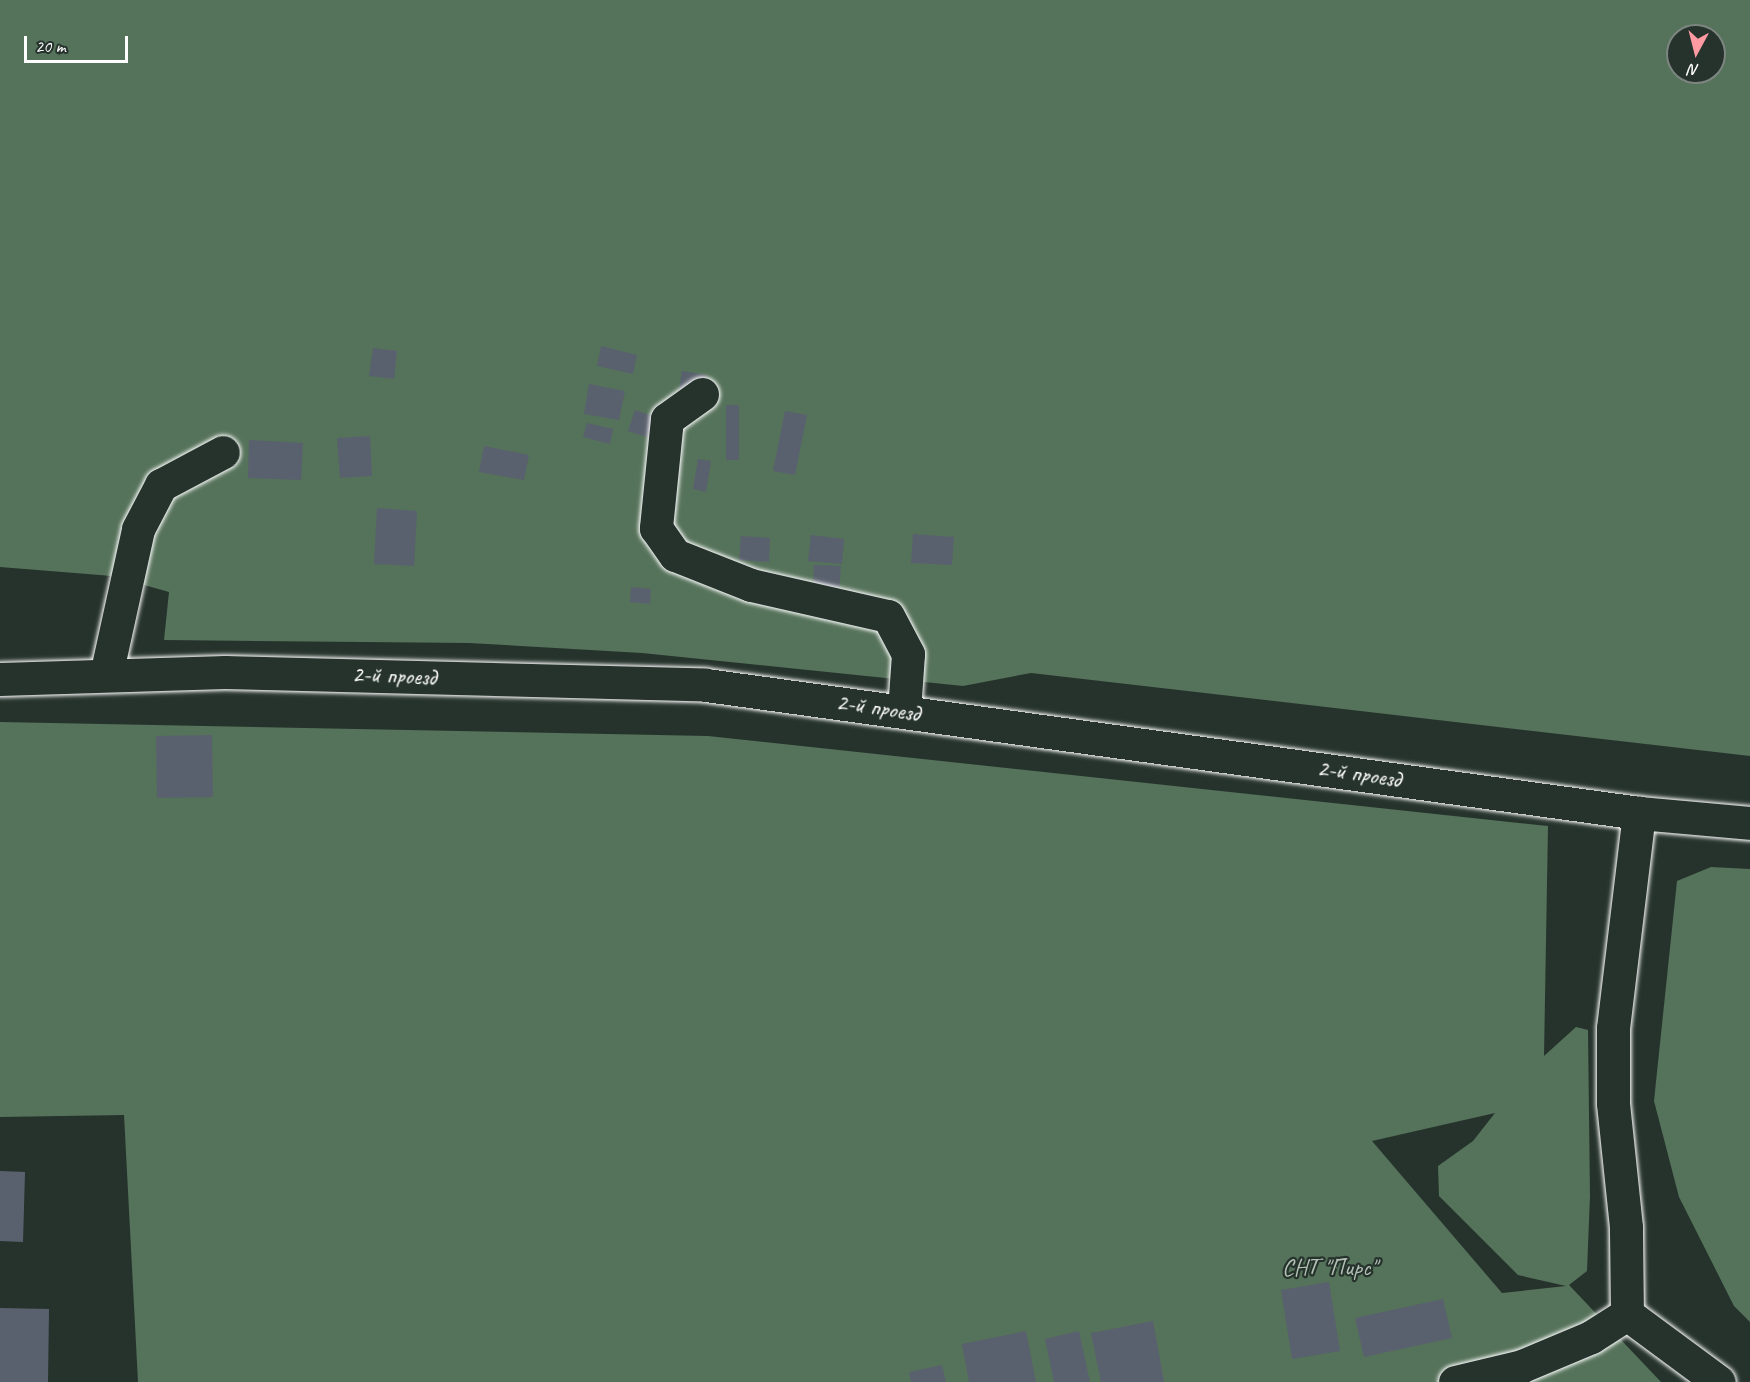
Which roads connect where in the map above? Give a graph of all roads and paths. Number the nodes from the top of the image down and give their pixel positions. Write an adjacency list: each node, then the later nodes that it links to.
1 (702, 394): 5 (street)
2 (223, 452): 3 (street)
3 (106, 675): 4 (street, 2-й проезд); 5 (street, 2-й проезд)
4 (0, 678)
5 (904, 711): 6 (street, 2-й проезд)
6 (1639, 813): 7 (street, 2-й проезд); 8 (street)
7 (1750, 822)
8 (1627, 1314): 9 (street); 10 (street)
9 (1455, 1382)
10 (1719, 1382)

